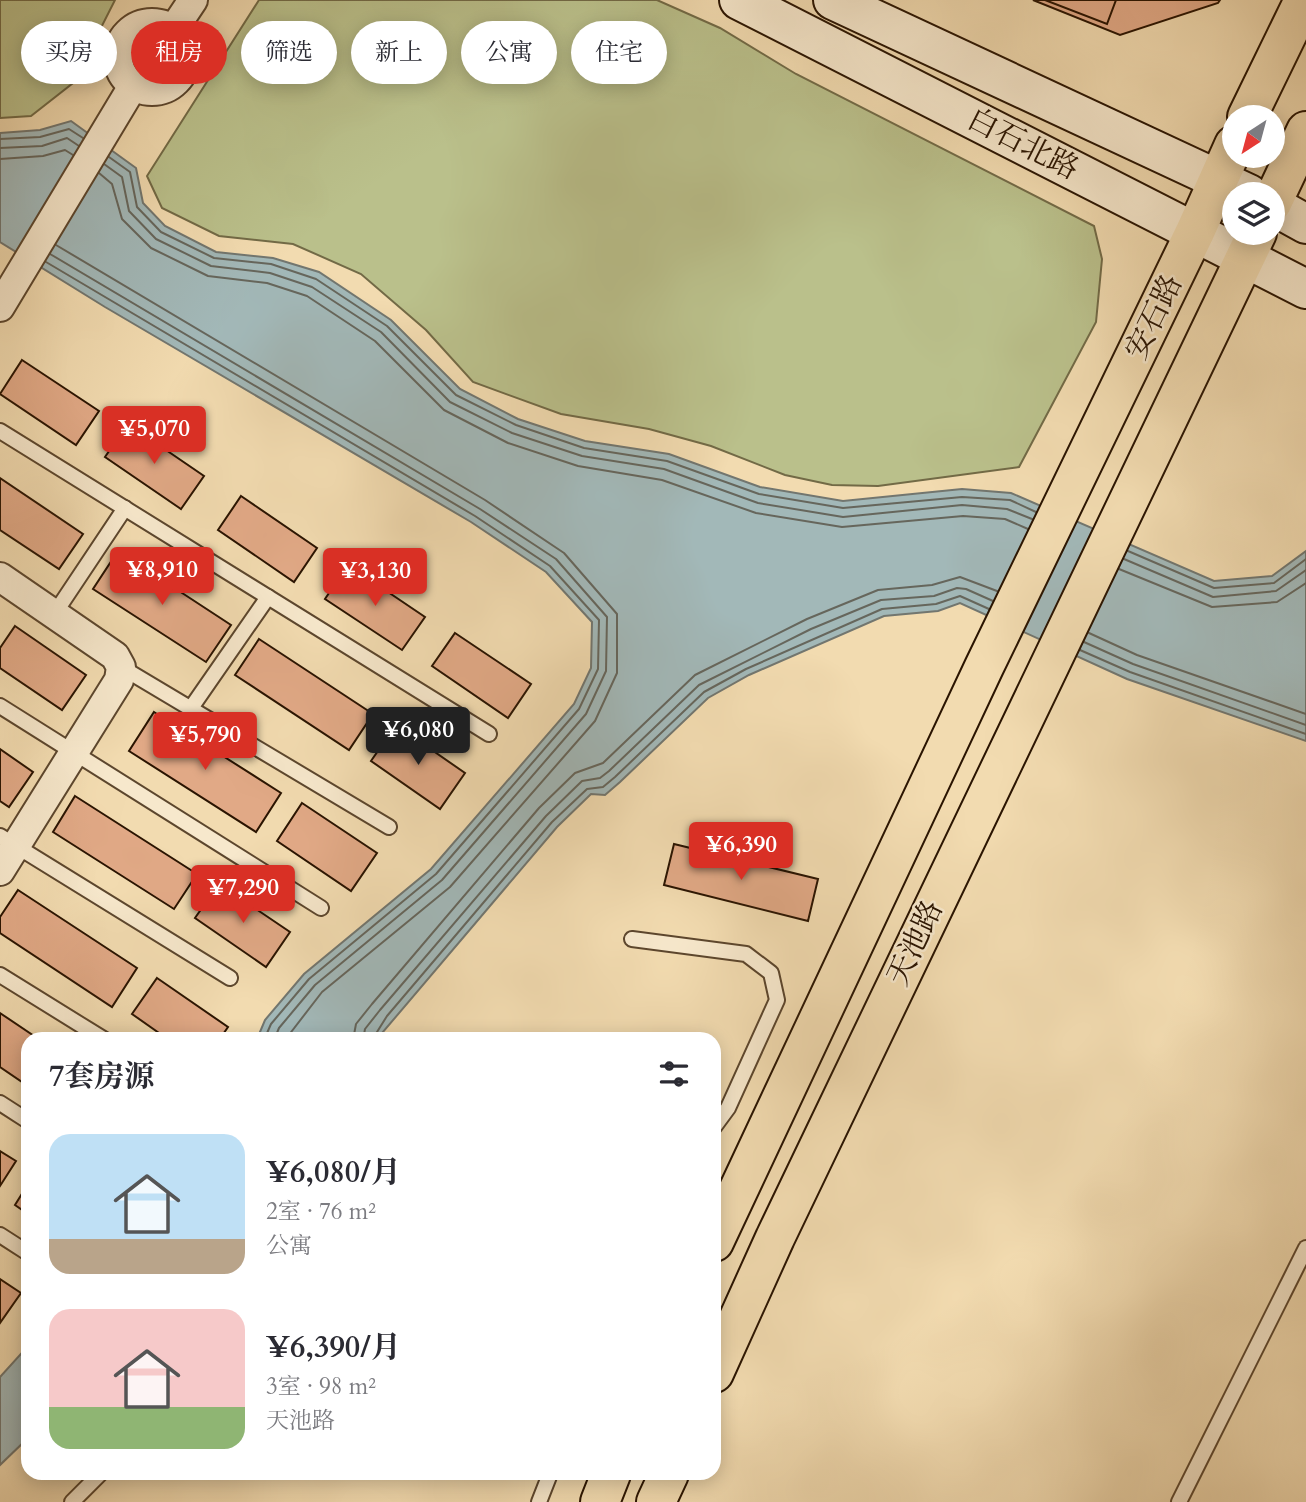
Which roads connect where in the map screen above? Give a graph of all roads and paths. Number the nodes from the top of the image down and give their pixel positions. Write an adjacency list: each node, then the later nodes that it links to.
1 (192, 0): 5 (street)
2 (739, 0): 14 (main road, 白石北路)
3 (833, 0): 9 (main road, 白石北路)
4 (1304, 0): 7 (main road)
5 (160, 17): 6 (street); 6 (street)
6 (133, 86): 19 (street)
7 (1253, 105)
8 (1306, 131): 10 (main road)
9 (1222, 182)
10 (1282, 182)
11 (1222, 200): 14 (main road, 安石路)
12 (1285, 212): 13 (main road)
13 (1306, 224)
14 (1195, 232): 15 (main road, 白石北路); 21 (main road, 安石路)
15 (1222, 238)
16 (1251, 245): 23 (main road, 安石路)
17 (1252, 245): 18 (main road, 白石北路)
18 (1306, 289)
19 (5, 299)
20 (0, 431): 22 (lane)
21 (1071, 487): 43 (main road, 天池路)
22 (125, 508): 25 (lane); 26 (lane)
23 (1120, 516): 47 (main road, 天池路)
24 (0, 577): 26 (street)
25 (268, 597): 29 (lane); 30 (lane)
26 (55, 613): 27 (street)
27 (121, 667): 29 (lane); 31 (street)
28 (0, 706): 31 (lane)
29 (191, 708): 32 (lane)
30 (489, 734)
31 (74, 752): 33 (street); 35 (lane)
32 (389, 827)
33 (8, 841): 34 (street); 38 (lane)
34 (0, 871)
35 (321, 908)
36 (632, 939): 42 (lane)
37 (0, 975): 39 (lane)
38 (230, 978)
39 (92, 1032)
40 (0, 1103): 41 (lane)
41 (21, 1116)
42 (721, 1118)
43 (721, 1227)
44 (0, 1235): 45 (lane)
45 (21, 1248)
46 (1306, 1248): 56 (lane)
47 (721, 1358)
48 (94, 1480): 52 (lane)
49 (548, 1480): 53 (lane)
50 (609, 1480): 54 (main road)
51 (666, 1480): 55 (main road)
52 (72, 1502)
53 (539, 1502)
54 (600, 1502)
55 (656, 1502)
56 (1179, 1502)

